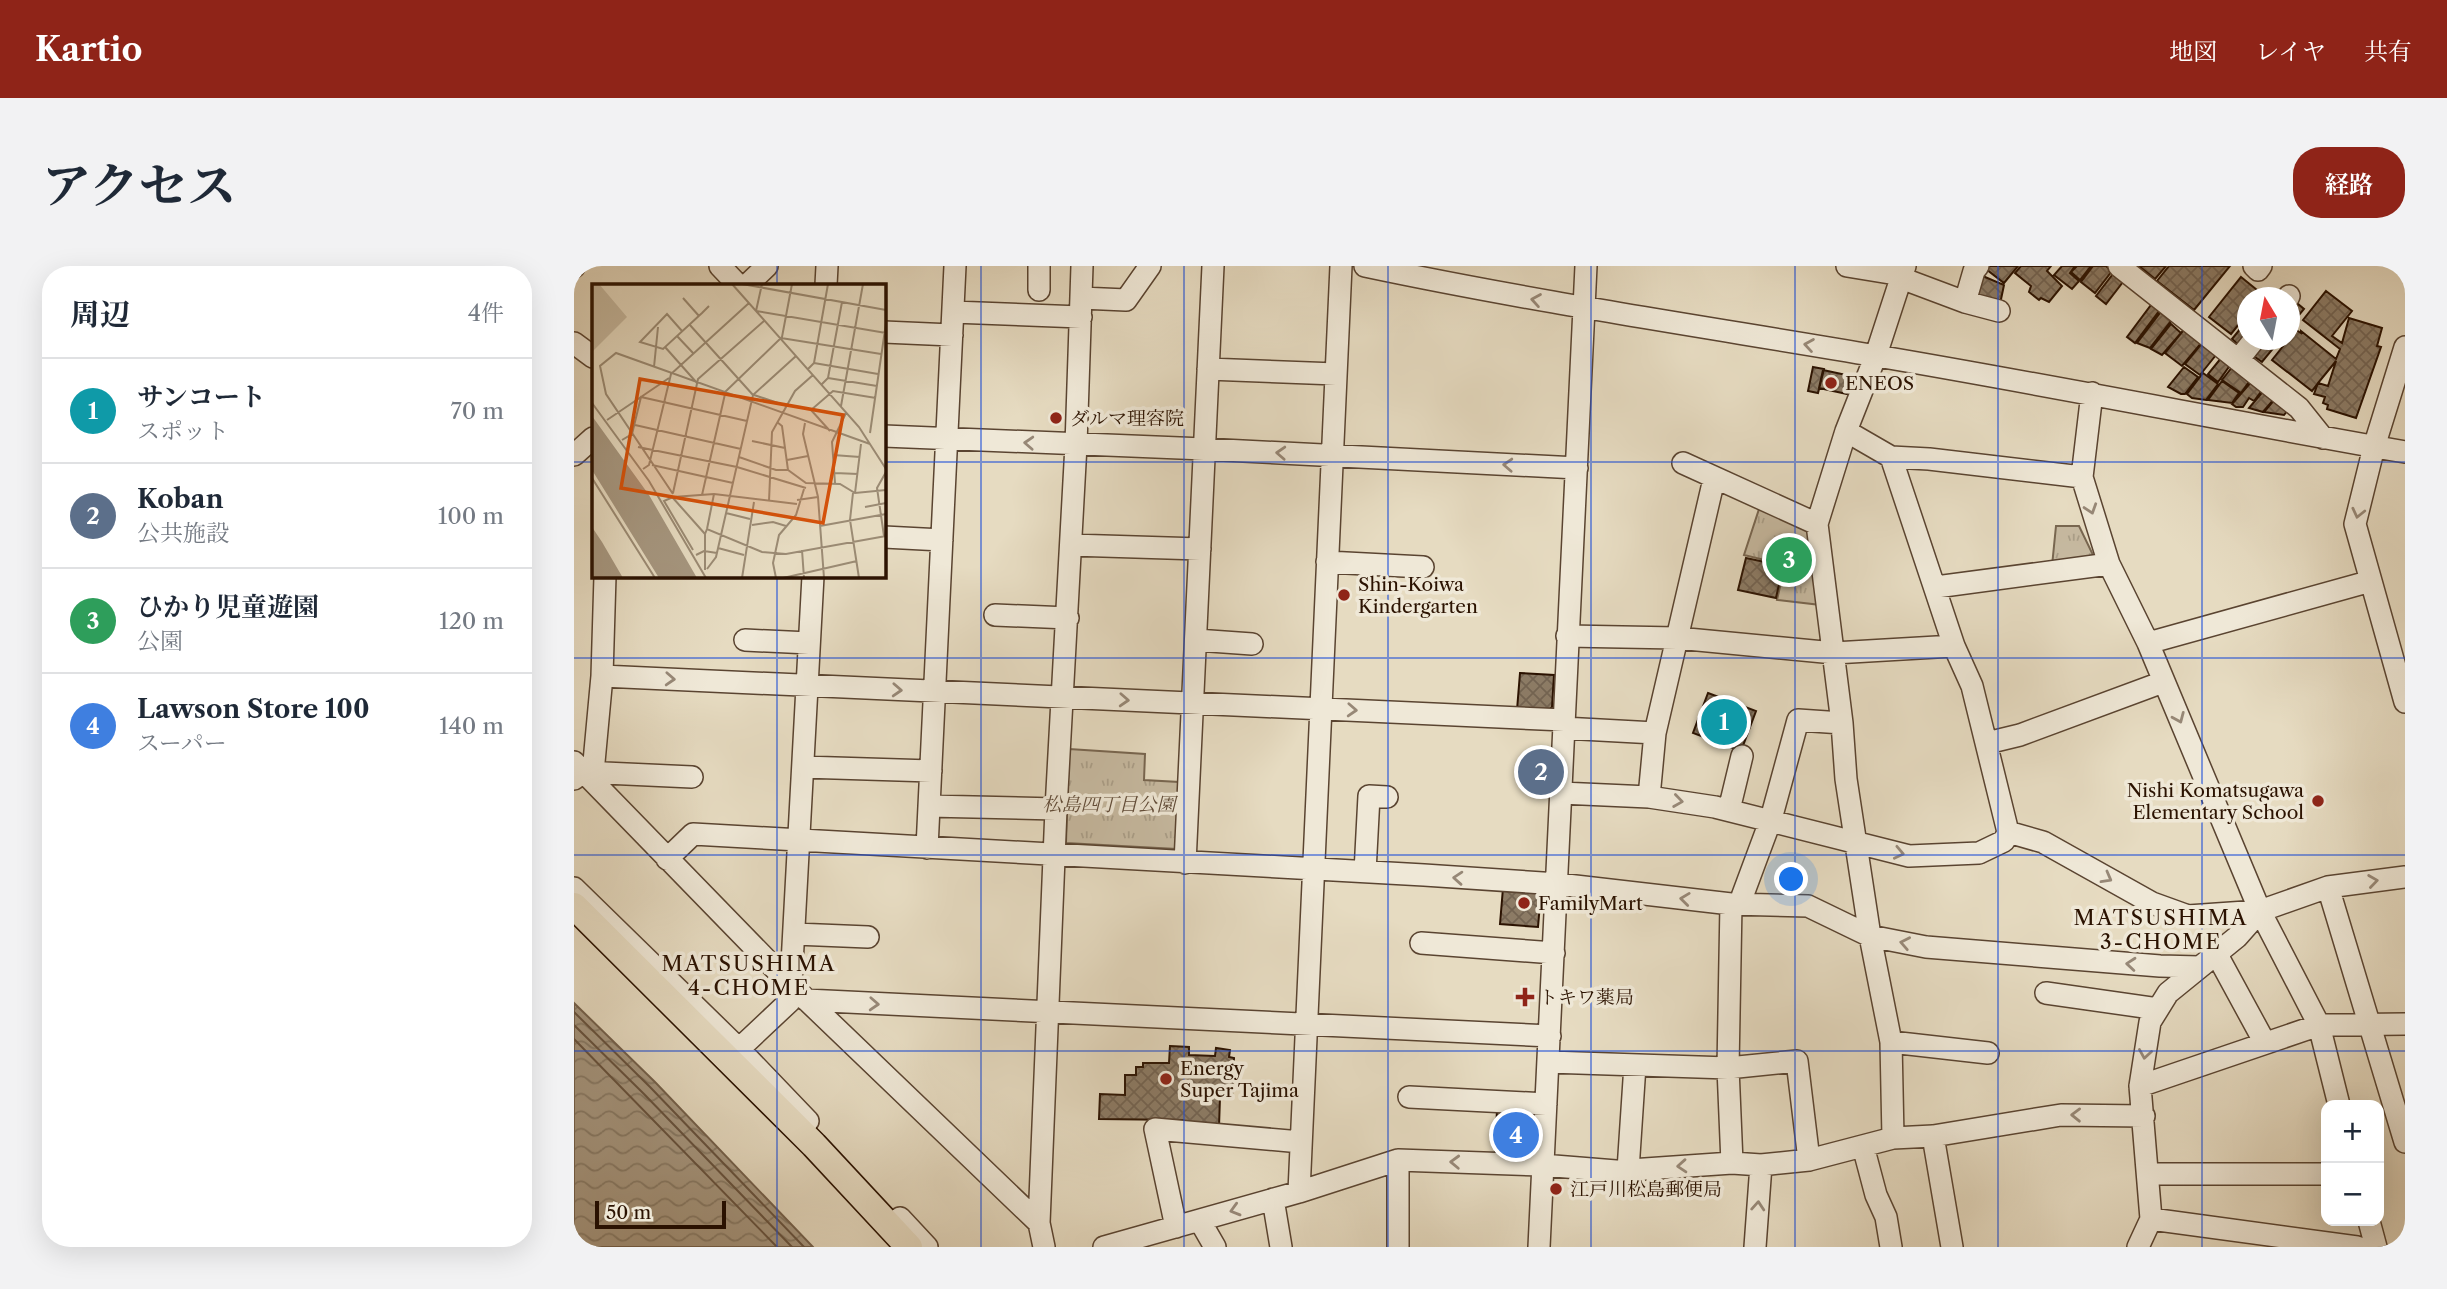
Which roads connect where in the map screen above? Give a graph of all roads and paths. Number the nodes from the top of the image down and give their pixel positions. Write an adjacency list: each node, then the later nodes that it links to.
1 (720, 266): 19 (street)
2 (767, 266): 20 (street)
3 (827, 266): 21 (street)
4 (956, 266): 27 (street)
5 (1039, 266): 22 (street)
6 (1082, 266): 24 (street)
7 (1150, 266): 24 (street)
8 (1213, 266): 36 (street)
9 (1341, 266): 37 (street)
10 (1365, 266): 17 (street)
11 (1587, 266): 25 (street)
12 (1847, 266): 18 (street)
13 (1978, 266): 23 (street)
14 (2254, 266): 15 (street)
15 (2261, 266)
16 (2122, 267): 35 (street)
17 (1435, 273): 25 (street, one-way to 17)
18 (1902, 273): 23 (street); 33 (street)
19 (737, 284)
20 (748, 284)
21 (826, 284)
22 (1039, 290)
23 (1965, 302): 26 (street)
24 (1081, 307): 27 (street); 44 (street)
25 (1584, 309): 33 (street, one-way to 25); 52 (street)
26 (1999, 311)
27 (953, 312): 29 (street)
28 (886, 332): 29 (street)
29 (952, 335): 43 (street)
30 (574, 343): 34 (street)
31 (2405, 347): 45 (street)
32 (2246, 350): 35 (street)
33 (1876, 355): 38 (street); 39 (street)
34 (592, 356)
35 (2238, 360): 41 (street)
36 (1208, 369): 37 (street); 46 (street)
37 (1336, 374): 49 (street)
38 (2092, 393): 41 (street); 53 (street)
39 (1846, 432): 50 (street); 55 (street)
40 (886, 436): 43 (street)
41 (2323, 438): 45 (street)
42 (592, 439): 48 (street)
43 (947, 439): 44 (street, one-way to 43); 57 (street)
44 (1076, 445): 46 (street); 58 (street)
45 (2374, 447): 47 (street); 65 (street, one-way to 65)
46 (1205, 449): 49 (street, one-way to 46); 59 (street)
47 (2405, 452)
48 (574, 455)
49 (1332, 456): 52 (street, one-way to 49); 60 (street)
50 (1891, 457): 53 (street); 66 (street)
51 (1683, 463): 54 (street)
52 (1577, 468): 70 (street)
53 (2082, 477): 61 (street, one-way to 61)
54 (1714, 479): 55 (street); 71 (street)
55 (1817, 524): 78 (street)
56 (886, 537): 57 (street)
57 (942, 540): 82 (street)
58 (1071, 545): 59 (street); 68 (street)
59 (1200, 549): 73 (street)
60 (1328, 562): 62 (street); 86 (street)
61 (2109, 564): 66 (street); 75 (street)
62 (1423, 567)
63 (605, 578): 79 (street)
64 (813, 578): 74 (street)
65 (2371, 582): 69 (street); 75 (street)
66 (1936, 587): 77 (street)
67 (995, 615): 68 (street)
68 (1068, 618): 83 (street)
69 (2395, 630): 84 (street)
70 (1567, 636): 71 (street); 88 (street)
71 (1677, 638): 78 (street); 89 (street)
72 (745, 640): 74 (street)
73 (1196, 640): 76 (street); 85 (street)
74 (809, 643): 81 (street)
75 (2148, 643): 80 (street)
76 (1252, 644)
77 (1954, 646): 78 (street); 90 (street)
78 (1834, 653): 87 (street)
79 (602, 676): 81 (street, one-way to 81); 93 (street)
80 (2163, 682): 90 (street); 118 (street, one-way to 118)
81 (807, 685): 82 (street, one-way to 82); 92 (street)
82 (934, 691): 83 (street); 94 (street)
83 (1064, 697): 85 (street, one-way to 85); 100 (street)
84 (2405, 702)
85 (1194, 703): 86 (street); 109 (street)
86 (1321, 709): 88 (street, one-way to 88); 110 (street)
87 (1842, 723): 102 (street); 105 (street)
88 (1563, 724): 89 (street); 96 (street)
89 (1655, 733): 98 (street)
90 (1987, 743): 103 (street)
91 (1742, 756): 101 (street)
92 (803, 767): 94 (street); 104 (street)
93 (577, 771): 95 (street); 108 (street)
94 (930, 771): 99 (street)
95 (692, 777)
96 (1561, 793): 98 (street); 113 (street)
97 (1387, 797): 111 (street)
98 (1649, 797): 101 (street, one-way to 101)
99 (929, 806): 100 (street); 106 (street)
100 (1056, 809): 107 (street)
101 (1730, 810): 102 (street)
102 (1770, 819): 105 (street); 116 (street)
103 (2008, 832): 105 (street, one-way to 103); 118 (street, one-way to 118)
104 (800, 839): 106 (street); 108 (street); 119 (street)
105 (1856, 844): 120 (street)
106 (927, 848): 107 (street)
107 (1054, 855): 109 (street); 130 (street)
108 (667, 859): 126 (street)
109 (1185, 863): 110 (street)
110 (1314, 869): 111 (street); 131 (street)
111 (1365, 872): 113 (street, one-way to 111)
112 (2405, 877): 114 (street, one-way to 112)
113 (1558, 884): 116 (street, one-way to 113); 123 (street)
114 (2328, 887): 118 (street); 132 (street)
115 (574, 888): 128 (street)
116 (1735, 904): 120 (street); 142 (street)
117 (574, 906): 128 (main road)
118 (2260, 911): 124 (street); 134 (street)
119 (795, 934): 121 (street); 126 (street)
120 (1870, 936): 125 (street, one-way to 120); 136 (street)
121 (868, 937)
122 (1421, 943): 123 (street)
123 (1554, 953): 135 (street)
124 (2216, 953): 125 (street); 137 (street)
125 (2199, 967): 129 (street)
126 (799, 993): 130 (street, one-way to 130); 138 (street); 165 (street)
127 (2046, 993): 129 (street)
128 (687, 1008): 138 (street); 168 (main road)
129 (2158, 1009): 143 (street, one-way to 143)
130 (1049, 1013): 131 (street); 165 (street)
131 (1306, 1024): 135 (street); 150 (street)
132 (2369, 1024): 133 (street); 134 (street); 151 (street)
133 (2405, 1024)
134 (2319, 1025): 137 (street); 145 (street)
135 (1550, 1036): 140 (street)
136 (1891, 1042): 139 (street); 149 (street)
137 (2265, 1043): 143 (street)
138 (739, 1049): 169 (street)
139 (1988, 1053)
140 (1549, 1062): 141 (street); 146 (street)
141 (1635, 1066): 142 (street); 158 (street)
142 (1728, 1068): 154 (street); 155 (street)
143 (2140, 1086): 147 (street)
144 (1409, 1097): 146 (street)
145 (2338, 1100)
146 (1546, 1104): 156 (street)
147 (2144, 1116): 148 (street, one-way to 148); 159 (street)
148 (1933, 1136): 149 (street); 178 (street)
149 (1893, 1138): 152 (street)
150 (1301, 1142): 161 (street); 167 (street)
151 (2405, 1142)
152 (1863, 1146): 154 (street); 177 (street)
153 (1398, 1160): 156 (street, one-way to 153); 161 (street); 174 (street)
154 (1809, 1160): 157 (street)
155 (1732, 1163): 157 (street); 158 (street, one-way to 158)
156 (1542, 1165): 158 (street); 175 (street)
157 (1761, 1165): 176 (street, one-way to 157)
158 (1628, 1170)
159 (2148, 1174): 160 (street); 163 (street)
160 (2321, 1174)
161 (1299, 1192): 162 (street)
162 (1273, 1199): 164 (street, one-way to 164); 173 (street)
163 (2151, 1219): 179 (street); 180 (street)
164 (1200, 1221): 167 (street); 172 (street)
165 (1040, 1223): 170 (street)
166 (2370, 1226): 181 (street)
167 (1176, 1227): 171 (street)
168 (909, 1247)
169 (927, 1247)
170 (1044, 1247)
171 (1104, 1247)
172 (1215, 1247)
173 (1281, 1247)
174 (1398, 1247)
175 (1539, 1247)
176 (1755, 1247)
177 (1891, 1247)
178 (1952, 1247)
179 (2138, 1247)
180 (2357, 1247)
181 (2376, 1247)

